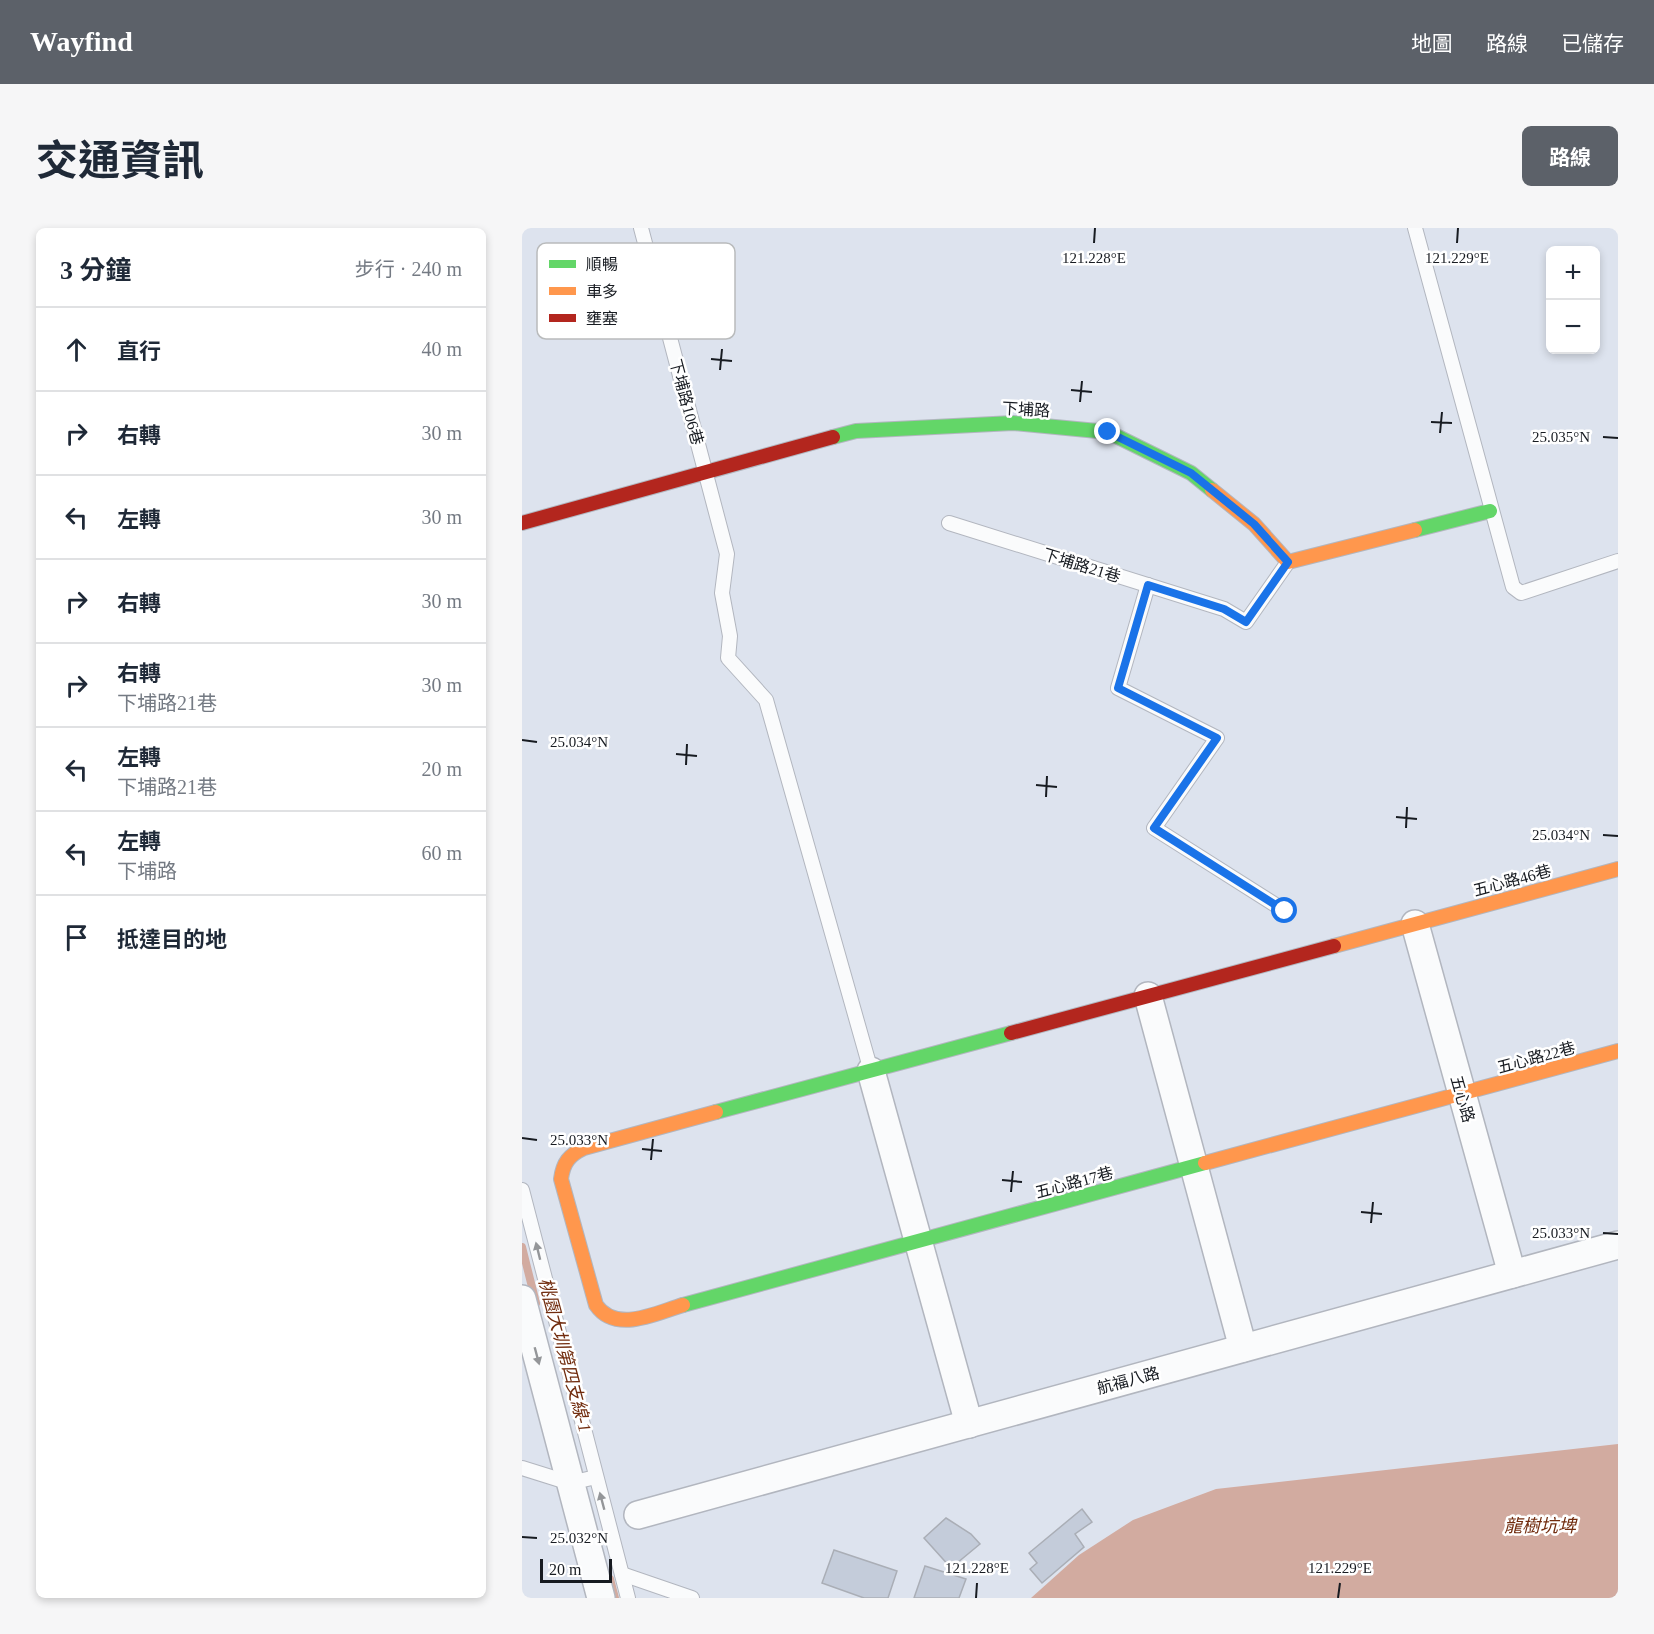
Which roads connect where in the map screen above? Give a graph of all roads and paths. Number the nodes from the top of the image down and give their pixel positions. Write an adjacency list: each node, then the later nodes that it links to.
1 (641, 228): 3 (lane, 下埔路106巷)
2 (1415, 228): 6 (lane)
3 (645, 243)
4 (670, 339): 5 (lane, 下埔路106巷)
5 (705, 472): 7 (street, 下埔路); 10 (street, 下埔路); 17 (lane, 下埔路106巷)
6 (1490, 511): 9 (lane); 10 (street)
7 (522, 523)
8 (949, 523): 11 (lane, 下埔路21巷)
9 (1618, 561)
10 (1288, 562): 11 (lane, 下埔路21巷)
11 (1148, 585): 13 (lane)
12 (1618, 869): 14 (street, 五心路46巷)
13 (1285, 911)
14 (1415, 924): 15 (street, 五心路46巷); 18 (street, 五心路)
15 (1148, 996): 17 (street, 五心路46巷); 19 (street)
16 (1618, 1051): 18 (street, 五心路22巷)
17 (871, 1071): 21 (street); 25 (street, 五心路46巷)
18 (1462, 1094): 19 (street, 五心路17巷); 23 (street, 五心路)
19 (1194, 1167): 21 (street, 五心路17巷); 26 (street)
20 (522, 1190): 29 (lane, one-way to 20)
21 (917, 1242): 25 (street, 五心路17巷); 27 (street)
22 (1618, 1245): 23 (street, 航福八路)
23 (1512, 1274): 26 (street, 航福八路)
24 (522, 1299): 30 (street, one-way to 30)
25 (626, 1321)
26 (1243, 1348): 27 (street, 航福八路)
27 (969, 1424): 31 (street, 航福八路)
28 (522, 1468): 30 (lane)
29 (596, 1477): 30 (lane); 32 (lane, one-way to 29)
30 (570, 1483): 33 (street)
31 (638, 1515)
32 (622, 1574): 34 (lane); 35 (lane)
33 (601, 1598)
34 (628, 1598)
35 (692, 1598)

